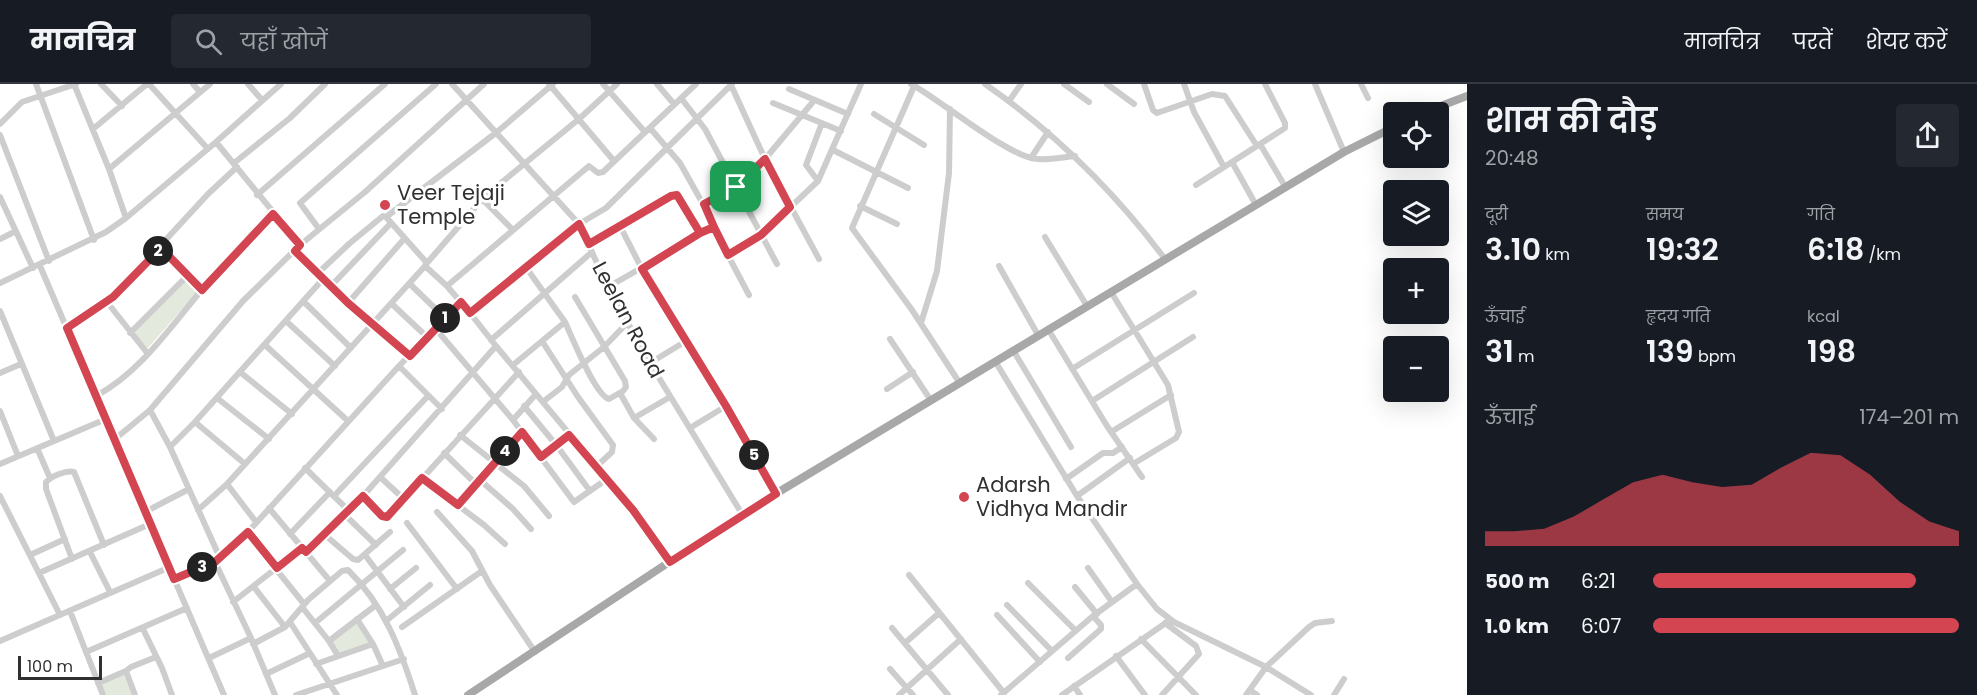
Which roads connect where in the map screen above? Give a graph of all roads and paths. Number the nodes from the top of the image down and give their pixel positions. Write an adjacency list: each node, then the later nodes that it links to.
1 (36, 84): 36 (street)
2 (75, 84): 36 (street); 61 (street)
3 (101, 84): 50 (street)
4 (148, 84): 50 (street); 52 (street)
5 (193, 84): 34 (street)
6 (210, 84): 34 (street)
7 (248, 84): 40 (street)
8 (281, 84): 40 (street)
9 (325, 84): 81 (street)
10 (385, 84): 90 (street)
11 (436, 84): 105 (street)
12 (452, 84): 41 (street, Leelan Road)
13 (484, 84): 41 (street)
14 (603, 84): 35 (street)
15 (617, 84): 35 (street)
16 (657, 84): 48 (street)
17 (696, 84): 38 (street)
18 (731, 84): 56 (street); 77 (street)
19 (861, 84): 54 (street)
20 (985, 84): 43 (street)
21 (1021, 84): 43 (street)
22 (1064, 84): 33 (street)
23 (1078, 84): 33 (street)
24 (1107, 84): 49 (street)
25 (1144, 84): 42 (street)
26 (1184, 84): 42 (street)
27 (1265, 84): 69 (street)
28 (1315, 84): 74 (street)
29 (1361, 84): 39 (street)
30 (551, 85): 57 (street); 64 (street)
31 (913, 85): 51 (street); 60 (street)
32 (789, 89): 54 (street)
33 (1073, 91): 44 (street)
34 (200, 92): 52 (street)
35 (609, 92): 57 (street); 62 (street)
36 (40, 95): 59 (street); 113 (street)
37 (1467, 96): 47 (main road)
38 (681, 98): 48 (street); 56 (street)
39 (1368, 98)
40 (262, 100): 68 (street)
41 (467, 100): 64 (street, Leelan Road); 105 (street)
42 (1190, 100): 69 (street); 82 (street)
43 (1009, 101): 65 (street)
44 (1089, 102)
45 (773, 103): 53 (street)
46 (812, 103): 53 (street)
47 (1449, 103)
48 (674, 104): 62 (street)
49 (1134, 104)
50 (122, 106): 61 (street)
51 (950, 109): 76 (street); 154 (street)
52 (175, 114): 71 (street); 83 (street)
53 (803, 114): 58 (street); 77 (street)
54 (848, 114): 63 (street)
55 (874, 114): 60 (street)
56 (697, 118): 72 (street); 87 (street)
57 (579, 119): 78 (street); 80 (street)
58 (822, 123): 63 (street); 85 (street)
59 (0, 124)
60 (895, 128): 70 (street); 84 (street)
61 (93, 129): 83 (street)
62 (647, 130): 72 (street); 78 (street)
63 (841, 131): 73 (street)
64 (497, 132): 80 (street, Leelan Road); 100 (street)
65 (1048, 132): 75 (street); 76 (street)
66 (1383, 133): 74 (main road)
67 (0, 135): 121 (street)
68 (216, 142): 71 (street); 81 (street)
69 (1258, 145): 79 (street); 89 (street)
70 (924, 146)
71 (208, 149): 99 (street)
72 (668, 149): 94 (street); 101 (street)
73 (833, 150): 84 (street); 85 (street)
74 (1344, 152): 89 (main road)
75 (1075, 156): 76 (street); 120 (street)
76 (1030, 158)
77 (765, 159): 87 (street); 97 (street)
78 (614, 161): 91 (street)
79 (1232, 162): 82 (street); 96 (street)
80 (525, 163): 91 (street, Leelan Road); 93 (street)
81 (236, 165): 90 (street); 115 (street)
82 (1224, 167): 86 (street)
83 (109, 169): 99 (street)
84 (876, 172): 88 (street); 95 (street)
85 (818, 181): 97 (street)
86 (1196, 185)
87 (736, 187): 94 (street); 109 (street)
88 (908, 188)
89 (1286, 188): 96 (main road)
90 (257, 195): 98 (street)
91 (553, 196): 101 (street, Leelan Road); 106 (street)
92 (0, 197): 107 (street)
93 (482, 199): 106 (street); 123 (street)
94 (704, 204): 104 (street)
95 (860, 206): 102 (street); 154 (street)
96 (1256, 206): 120 (main road)
97 (790, 207): 109 (street); 119 (street)
98 (273, 214): 116 (street); 136 (street)
99 (126, 218): 113 (street)
100 (388, 220): 112 (street); 128 (street); 133 (street)
101 (579, 224): 114 (street, Leelan Road); 124 (street)
102 (897, 224)
103 (620, 226): 108 (street); 114 (street); 127 (street)
104 (714, 227): 108 (street); 118 (street)
105 (319, 229): 116 (street)
106 (513, 230): 134 (street)
107 (16, 231): 111 (street); 126 (street)
108 (700, 233): 127 (street)
109 (761, 235): 118 (street); 122 (street)
110 (1045, 237): 147 (street)
111 (0, 239)
112 (404, 239): 123 (street); 145 (street)
113 (94, 240): 121 (street)
114 (589, 244): 117 (street, Leelan Road)
115 (161, 248): 129 (street); 143 (street)
116 (297, 248): 128 (street); 206 (street)
117 (592, 252): 135 (street, Leelan Road); 139 (street)
118 (728, 255): 140 (street)
119 (819, 259)
120 (1165, 260): 137 (main road)
121 (49, 261): 126 (street)
122 (777, 264)
123 (426, 265): 132 (street); 134 (street)
124 (525, 266): 139 (street); 149 (street)
125 (999, 266): 161 (street)
126 (36, 267): 131 (street); 156 (street)
127 (642, 269): 135 (street); 166 (street)
128 (317, 274): 130 (street)
129 (188, 275): 136 (street); 160 (street)
130 (323, 279): 133 (street); 142 (street)
131 (0, 283)
132 (410, 284): 146 (street); 150 (street)
133 (330, 286): 145 (street)
134 (447, 286): 144 (street)
135 (608, 287): 153 (street, Leelan Road)
136 (202, 290): 172 (street)
137 (1111, 292): 147 (main road); 159 (street)
138 (1194, 293): 159 (street)
139 (544, 294): 152 (street); 167 (street)
140 (749, 295)
141 (575, 297): 169 (street)
142 (303, 301): 151 (street); 170 (street)
143 (108, 302): 156 (street); 160 (street)
144 (461, 302): 149 (street); 150 (street)
145 (348, 303): 155 (street)
146 (392, 304): 155 (street); 162 (street)
147 (1087, 306): 158 (main road)
148 (0, 311): 177 (street)
149 (470, 313): 167 (street)
150 (445, 318): 157 (street)
151 (286, 321): 168 (street); 180 (street)
152 (565, 322): 165 (street); 178 (street)
153 (628, 322): 169 (street); 176 (street, Leelan Road)
154 (921, 323): 189 (street)
155 (372, 325): 170 (street); 173 (street)
156 (67, 328): 194 (street)
157 (435, 328): 162 (street); 187 (street)
158 (1048, 329): 161 (main road); 182 (street)
159 (1134, 330): 175 (street); 182 (street)
160 (130, 333): 172 (street)
161 (1038, 335): 171 (main road)
162 (427, 337): 173 (street)
163 (1193, 337): 175 (street)
164 (890, 339): 185 (street)
165 (542, 341): 179 (street); 188 (street)
166 (686, 341): 176 (street); 204 (street)
167 (494, 343): 179 (street); 187 (street)
168 (265, 345): 183 (street); 190 (street)
169 (604, 346): 178 (street); 192 (street)
170 (351, 348): 180 (street)
171 (1013, 350): 174 (main road); 225 (street)
172 (148, 354): 194 (street)
173 (410, 356): 181 (street)
174 (995, 361): 189 (main road); 242 (street)
175 (1154, 362): 196 (street); 202 (street)
176 (650, 363): 197 (street, Leelan Road)
177 (21, 364): 186 (street); 222 (street)
178 (584, 364): 188 (street); 192 (street)
179 (513, 365): 184 (street)
180 (335, 366): 190 (street)
181 (399, 366): 195 (street); 212 (street)
182 (1072, 369): 202 (street)
183 (240, 372): 198 (street); 208 (street)
184 (519, 372): 193 (street); 199 (street)
185 (913, 372): 191 (street); 200 (street)
186 (0, 373)
187 (472, 373): 199 (street); 205 (street)
188 (567, 379): 201 (street); 235 (street)
189 (959, 382): 200 (main road)
190 (314, 389): 208 (street); 212 (street)
191 (887, 389)
192 (620, 393): 209 (street)
193 (536, 394): 201 (street); 203 (street)
194 (96, 396): 210 (street)
195 (428, 396): 205 (street); 247 (street)
196 (1171, 396): 216 (street); 231 (street)
197 (670, 397): 209 (street); 214 (street, Leelan Road)
198 (217, 398): 213 (street); 220 (street)
199 (495, 398): 211 (street); 217 (street)
200 (930, 399): 248 (main road)
201 (544, 401): 218 (street)
202 (1092, 401): 216 (street)
203 (524, 406): 211 (street); 223 (street)
204 (726, 406): 214 (street); 248 (street)
205 (442, 409): 237 (street)
206 (150, 410): 219 (street); 224 (street)
207 (1, 414): 229 (street)
208 (292, 414): 220 (street)
209 (634, 418): 221 (street)
210 (106, 419): 219 (street); 222 (street)
211 (513, 420): 215 (street)
212 (348, 421): 236 (street)
213 (195, 422): 224 (street); 233 (street)
214 (690, 428): 259 (street, Leelan Road)
215 (522, 432): 230 (street); 232 (street)
216 (1112, 432): 226 (street)
217 (460, 435): 228 (street); 232 (street)
218 (569, 435): 223 (street); 235 (street)
219 (115, 439): 256 (street)
220 (269, 439): 233 (street)
221 (654, 439)
222 (54, 441): 227 (street)
223 (557, 446): 230 (street); 246 (street)
224 (170, 447): 245 (street)
225 (1071, 447)
226 (1122, 447): 231 (street); 242 (street)
227 (37, 448): 229 (street); 239 (street)
228 (444, 453): 240 (street); 243 (street)
229 (18, 456): 234 (street)
230 (541, 457): 246 (street)
231 (1131, 461): 238 (street); 251 (street)
232 (495, 463): 243 (street); 260 (street)
233 (246, 464): 244 (street)
234 (0, 465)
235 (597, 466): 241 (street)
236 (305, 468): 247 (street); 254 (street)
237 (380, 477): 250 (street); 252 (street)
238 (1142, 477)
239 (50, 478): 269 (street); 271 (street)
240 (422, 478): 252 (street); 253 (street)
241 (607, 479): 246 (street); 280 (street)
242 (1066, 479): 251 (street)
243 (478, 482): 253 (street); 264 (street)
244 (227, 484): 255 (street); 261 (street)
245 (189, 489): 255 (street); 256 (street)
246 (590, 490)
247 (332, 494): 258 (street); 267 (street)
248 (776, 494): 259 (main road)
249 (0, 496): 276 (street)
250 (363, 496): 252 (street); 258 (street)
251 (1077, 496): 292 (street)
252 (404, 499)
253 (458, 505): 270 (street)
254 (268, 508): 261 (street); 267 (street)
255 (198, 510): 279 (street)
256 (145, 512): 263 (street)
257 (437, 512): 285 (street)
258 (347, 513): 268 (street); 272 (street)
259 (742, 514): 280 (main road)
260 (549, 516)
261 (256, 522): 265 (street)
262 (407, 523): 298 (street)
263 (150, 524): 271 (street); 281 (street)
264 (531, 529)
265 (248, 532): 279 (street); 282 (street)
266 (390, 532): 272 (street)
267 (290, 534): 273 (street)
268 (325, 534): 273 (street); 277 (street)
269 (64, 539): 276 (street); 278 (street)
270 (505, 544)
271 (104, 545): 275 (street)
272 (376, 545): 277 (street)
273 (304, 550): 282 (street); 290 (street)
274 (403, 550): 286 (street)
275 (90, 552): 278 (street); 299 (street)
276 (30, 555): 287 (street)
277 (365, 555): 286 (street)
278 (72, 559): 287 (street)
279 (217, 560): 289 (street); 300 (street)
280 (670, 562): 331 (main road)
281 (170, 567): 289 (street); 299 (street)
282 (277, 568): 296 (street); 304 (street)
283 (416, 568): 297 (street)
284 (1088, 568): 301 (street)
285 (483, 571): 298 (street); 331 (street)
286 (377, 572): 294 (street); 297 (street)
287 (39, 573): 309 (street)
288 (909, 576): 308 (street)
289 (174, 579): 306 (street)
290 (330, 582): 294 (street); 304 (street)
291 (1028, 583): 321 (street)
292 (1137, 584): 301 (street); 315 (street)
293 (430, 585): 305 (street)
294 (361, 586): 302 (street); 316 (street)
295 (1075, 586): 311 (street)
296 (254, 587): 300 (street); 317 (street)
297 (390, 589): 305 (street)
298 (457, 589): 318 (street)
299 (110, 592): 307 (street)
300 (233, 602): 324 (street)
301 (1112, 602): 311 (street)
302 (376, 604): 312 (street); 313 (street)
303 (1007, 605): 329 (street)
304 (303, 606): 316 (street); 317 (street)
305 (404, 607): 313 (street)
306 (187, 608): 320 (street); 336 (street)
307 (70, 611): 309 (street); 330 (street)
308 (939, 613): 322 (street); 327 (street)
309 (60, 615): 326 (street)
310 (997, 615): 339 (street)
311 (1095, 615): 321 (street); 337 (street)
312 (357, 619): 325 (street); 328 (street)
313 (386, 621): 338 (street)
314 (1332, 621): 342 (street)
315 (1168, 622): 323 (street); 342 (street); 347 (street)
316 (315, 623): 325 (street)
317 (287, 625): 324 (street); 332 (street)
318 (402, 627)
319 (892, 628): 327 (street)
320 (142, 629): 330 (street); 335 (street)
321 (1076, 631): 329 (street)
322 (961, 639): 344 (street); 355 (street)
323 (1141, 639): 334 (street); 347 (street)
324 (252, 641): 336 (street); 346 (street)
325 (329, 641): 333 (street)
326 (0, 642)
327 (905, 643): 344 (street)
328 (373, 644): 333 (street); 341 (street)
329 (1052, 651): 339 (street)
330 (86, 652): 350 (street)
331 (535, 652): 365 (main road)
332 (308, 654): 340 (street); 346 (street)
333 (338, 656): 340 (street)
334 (1116, 656): 351 (street); 353 (street)
335 (156, 657): 345 (street); 359 (street)
336 (209, 658): 360 (street)
337 (1068, 658)
338 (404, 659): 341 (street); 364 (street)
339 (1040, 662): 355 (street)
340 (316, 664): 349 (street)
341 (383, 666): 349 (street)
342 (1266, 668): 354 (street); 356 (street)
343 (890, 669): 352 (street)
344 (927, 670): 352 (street); 368 (street)
345 (126, 671): 350 (street); 358 (street)
346 (266, 674): 361 (street)
347 (1179, 678): 372 (street); 373 (street)
348 (1344, 679): 375 (street)
349 (329, 682): 362 (street); 363 (street)
350 (98, 683): 357 (street)
351 (1074, 686): 369 (street); 370 (street)
352 (907, 688): 366 (street); 367 (street)
353 (1143, 692): 371 (street)
354 (1248, 692): 374 (street)
355 (1003, 694)
356 (1306, 694)
357 (103, 695)
358 (135, 695)
359 (172, 695)
360 (224, 695)
361 (275, 695)
362 (296, 695)
363 (337, 695)
364 (415, 695)
365 (468, 695)
366 (899, 695)
367 (913, 695)
368 (948, 695)
369 (1062, 695)
370 (1080, 695)
371 (1134, 695)
372 (1162, 695)
373 (1196, 695)
374 (1257, 695)
375 (1334, 695)

